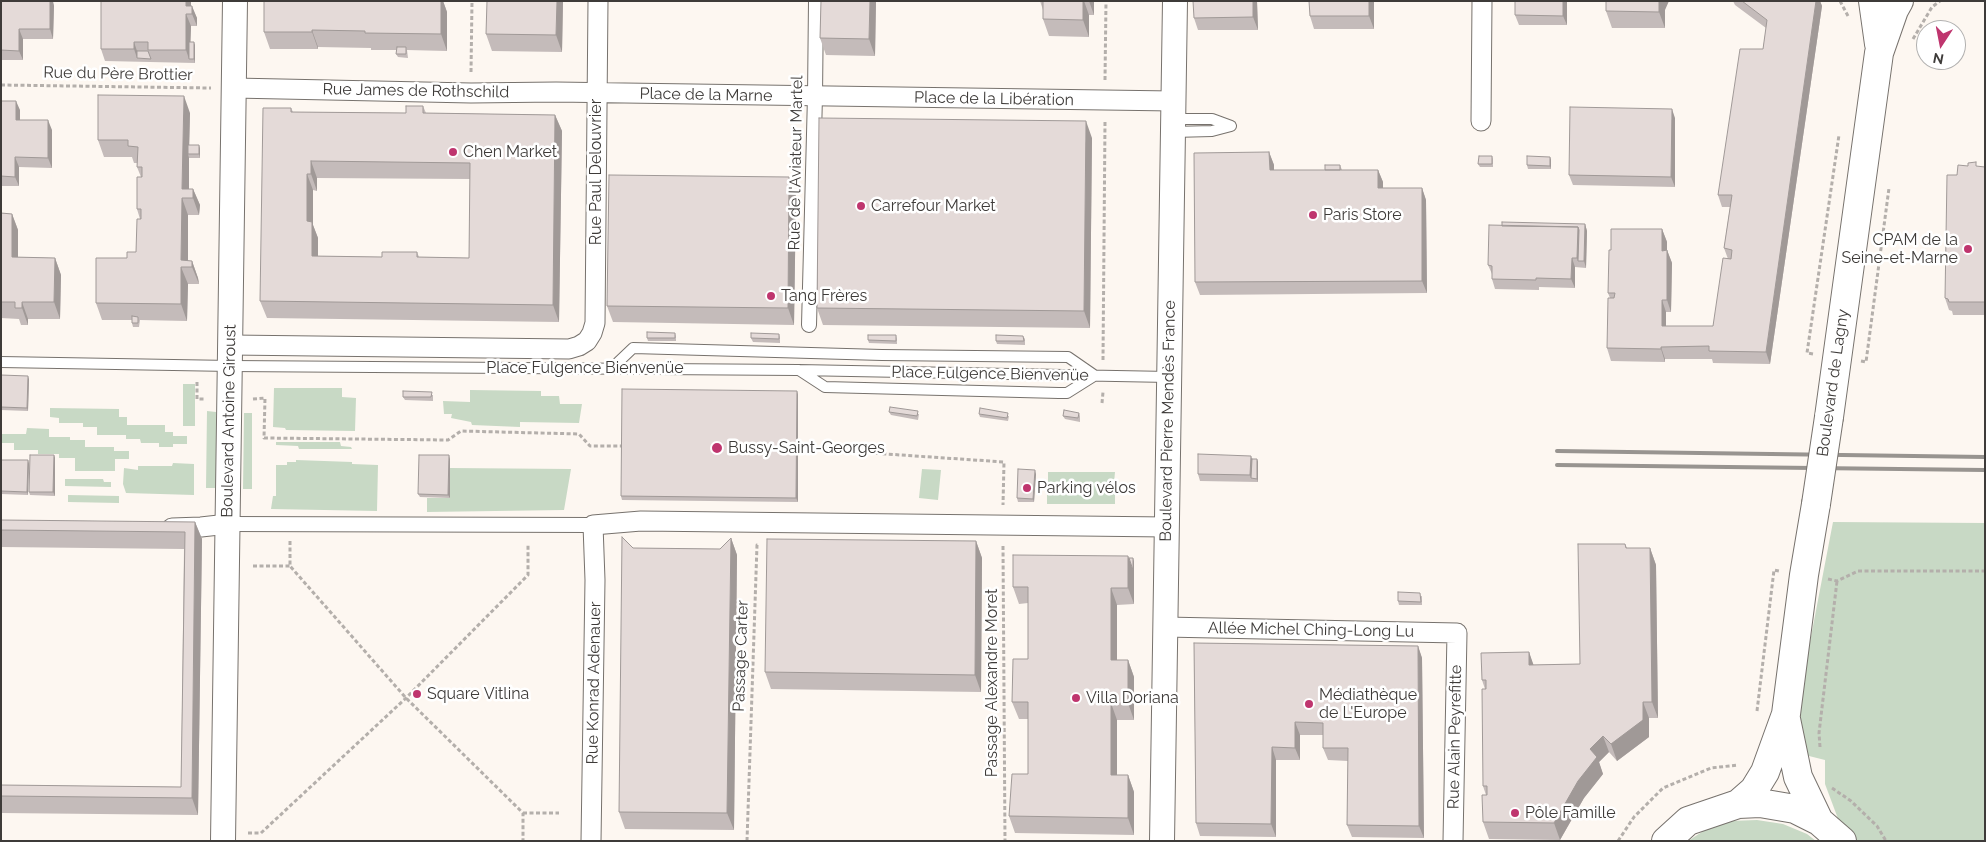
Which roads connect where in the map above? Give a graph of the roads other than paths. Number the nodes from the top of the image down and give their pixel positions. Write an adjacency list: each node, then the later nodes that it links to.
1 (235, 1): 9 (street, Boulevard Antoine Giroust)
2 (598, 1): 10 (street, Rue Paul Delouvrier)
3 (816, 1): 11 (street, Rue de l'Aviateur Martel)
4 (1175, 1): 12 (street, Boulevard Pierre Mendès France)
5 (1482, 1): 13 (street)
6 (1873, 1): 8 (main road, Boulevard de Lagny)
7 (1899, 1): 8 (main road, Boulevard de Lagny)
8 (1880, 53): 28 (main road, Boulevard de Lagny, bridge)
9 (234, 88): 10 (street, Rue James de Rothschild); 16 (street, Boulevard Antoine Giroust)
10 (597, 93): 11 (street, Place de la Marne); 15 (street, Rue Paul Delouvrier)
11 (815, 96): 12 (street, Place de la Libération); 14 (street, Rue de l'Aviateur Martel)
12 (1173, 117): 21 (street, Boulevard Pierre Mendès France)
13 (1481, 121)
14 (809, 325)
15 (587, 341): 16 (street, Place Fulgence Bienvenüe)
16 (231, 355): 17 (lane, Place Fulgence Bienvenüe); 18 (lane, Place Fulgence Bienvenüe); 22 (street, Boulevard Antoine Giroust)
17 (1, 362)
18 (612, 368): 19 (lane, Place Fulgence Bienvenüe); 20 (lane)
19 (798, 370): 20 (lane, Place Fulgence Bienvenüe); 20 (lane)
20 (1099, 376): 21 (lane, Place Fulgence Bienvenüe)
21 (1169, 377): 24 (street, Boulevard Pierre Mendès France)
22 (228, 524): 23 (street); 25 (street); 31 (street, Boulevard Antoine Giroust)
23 (593, 525): 24 (street); 32 (street, Rue Konrad Adenauer)
24 (1167, 527): 26 (street, Boulevard Pierre Mendès France)
25 (158, 528)
26 (1165, 627): 27 (street, Allée Michel Ching-Long Lu); 33 (street, Boulevard Pierre Mendès France)
27 (1457, 633): 34 (street, Rue Alain Peyrefitte)
28 (1786, 714): 29 (main road, Boulevard de Lagny); 30 (main road, Boulevard de Lagny)
29 (1738, 804): 30 (main road); 35 (main road)
30 (1819, 822): 36 (main road)
31 (223, 841)
32 (591, 841)
33 (1162, 841)
34 (1454, 841)
35 (1666, 841)
36 (1842, 841)

